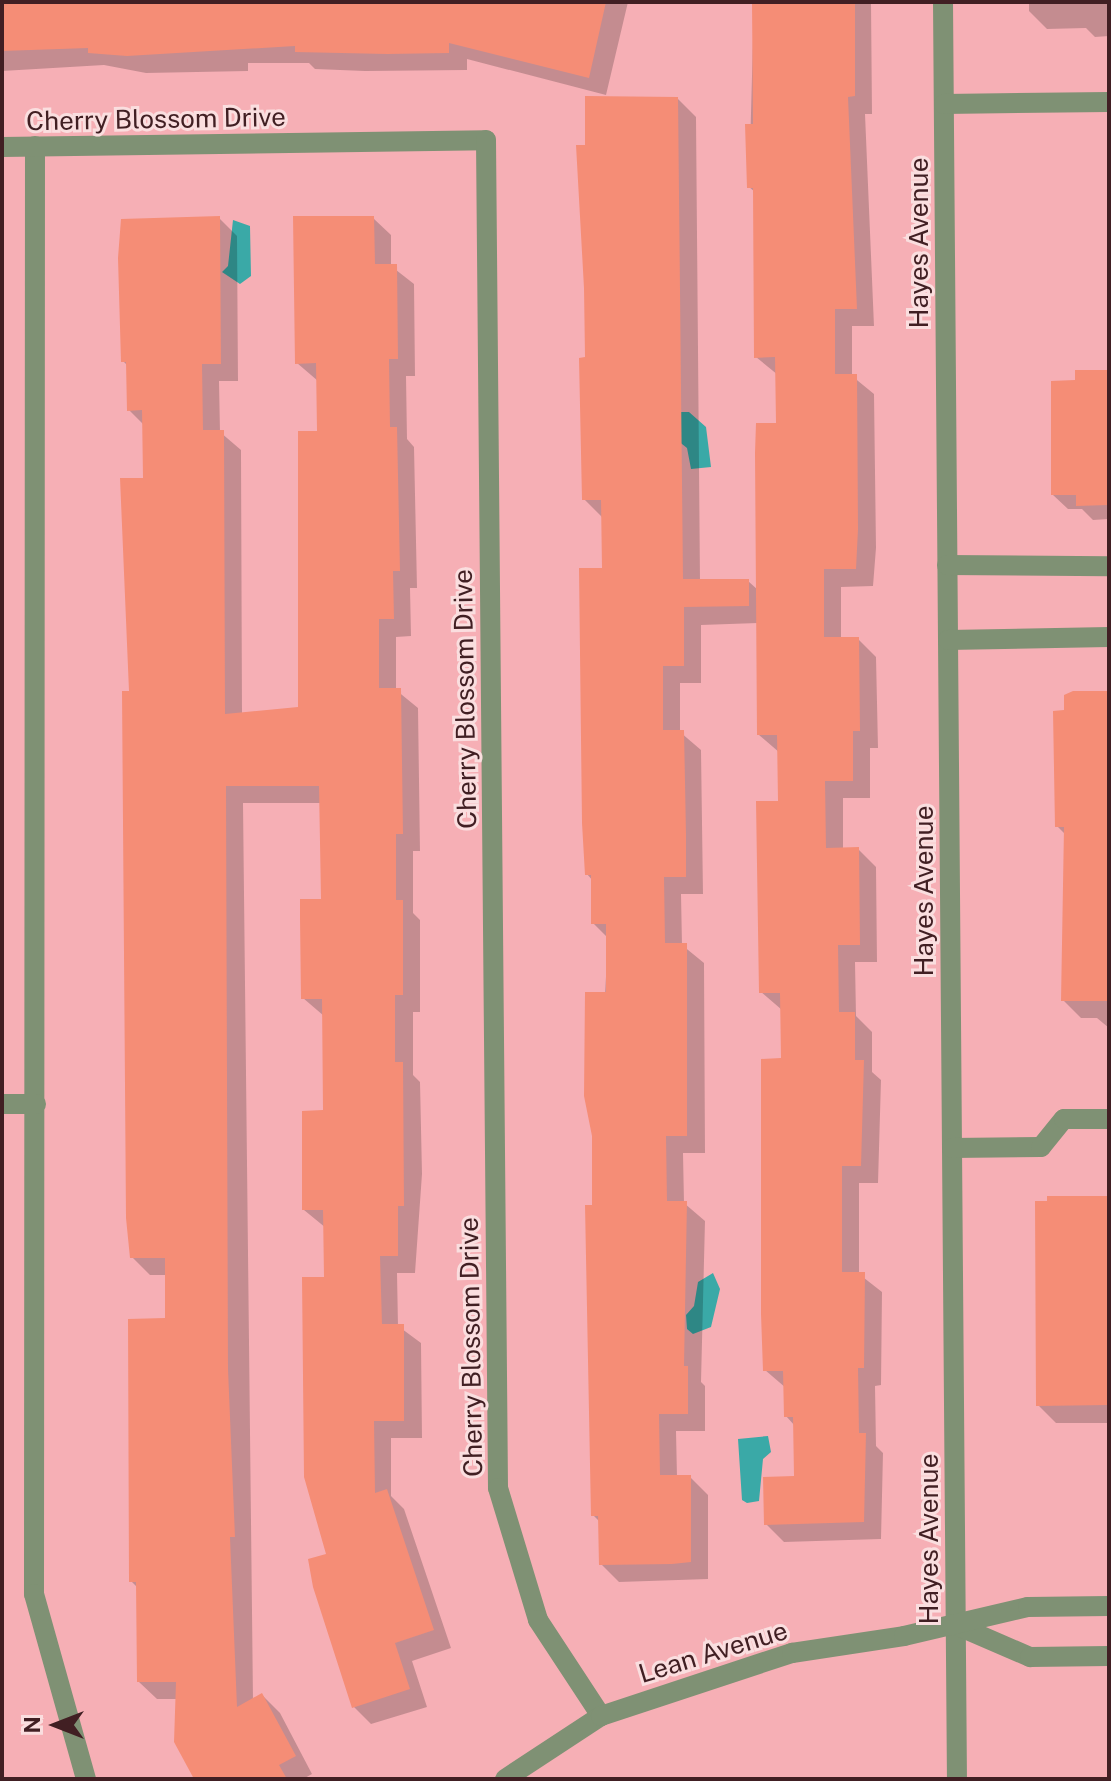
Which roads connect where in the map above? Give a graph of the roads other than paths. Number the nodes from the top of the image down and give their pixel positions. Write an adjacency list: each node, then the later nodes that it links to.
1 (943, 2): 3 (street, Hayes Avenue)
2 (1109, 102): 3 (street)
3 (944, 104): 6 (street, Hayes Avenue)
4 (35, 146): 5 (street, Cherry Blossom Drive); 11 (street); 17 (street, Cherry Blossom Drive)
5 (2, 147)
6 (947, 565): 7 (street); 9 (street, Hayes Avenue)
7 (1109, 566)
8 (1109, 637): 9 (street)
9 (948, 640): 13 (street, Hayes Avenue)
10 (2, 1104): 11 (street)
11 (36, 1104): 18 (street)
12 (1109, 1119): 13 (street)
13 (952, 1148): 15 (street, Hayes Avenue)
14 (1109, 1606): 15 (street, Lean Avenue)
15 (956, 1625): 16 (street); 17 (street, Lean Avenue); 20 (street, Hayes Avenue)
16 (1109, 1656)
17 (601, 1716): 19 (street, Lean Avenue)
18 (86, 1779)
19 (505, 1779)
20 (957, 1779)

